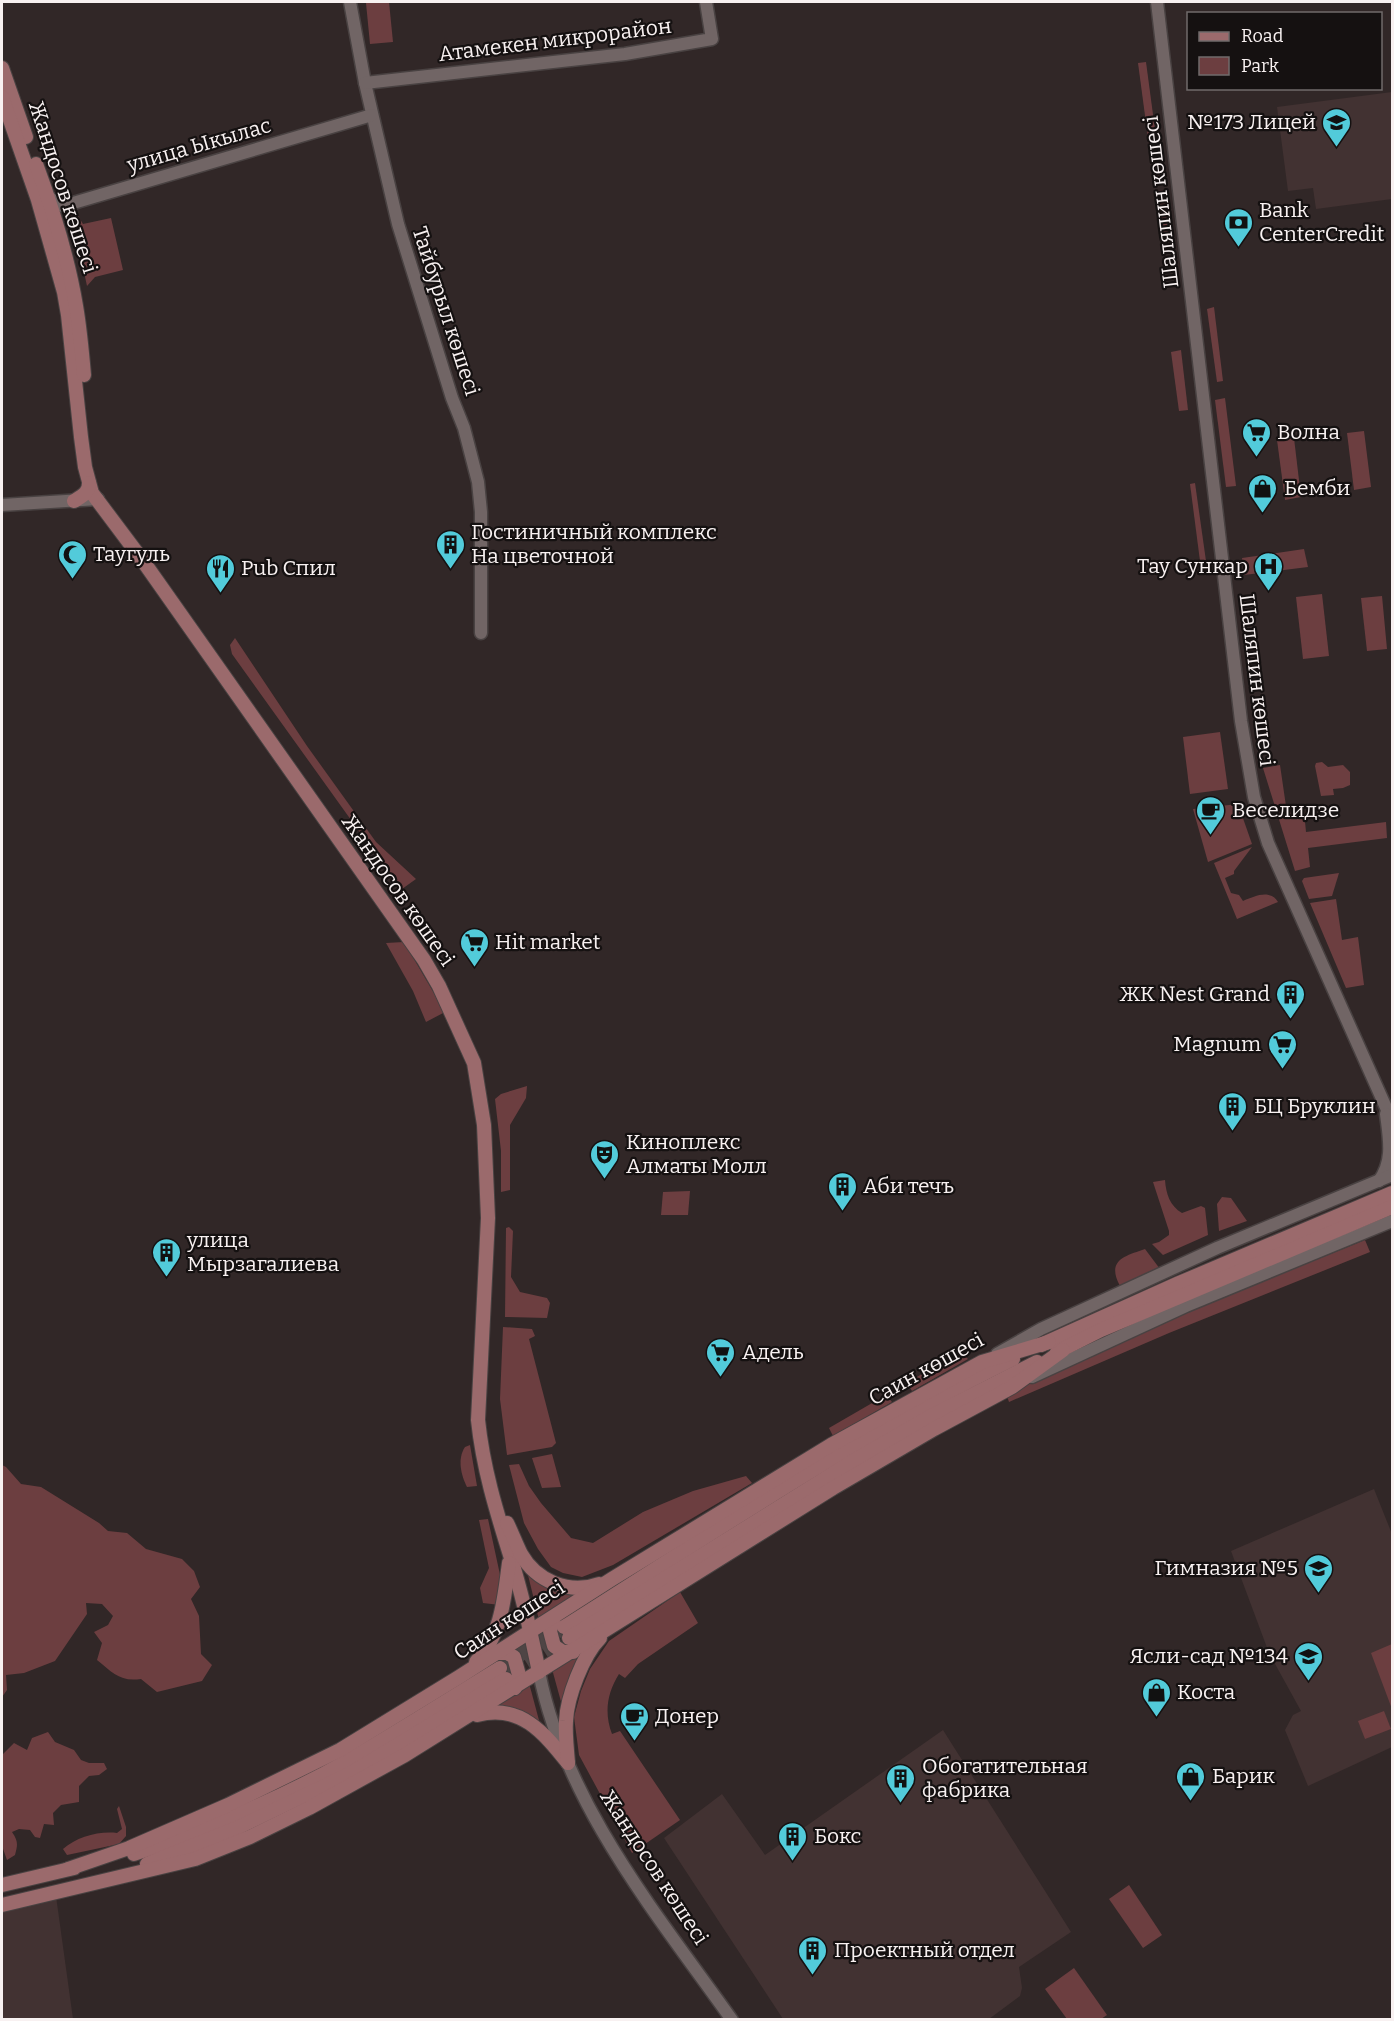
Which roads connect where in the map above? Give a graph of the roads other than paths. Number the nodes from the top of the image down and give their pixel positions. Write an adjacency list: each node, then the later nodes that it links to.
1 (351, 2): 5 (main road, Тайбурыл көшесі)
2 (706, 2): 5 (main road, Атамекен микрорайон)
3 (1157, 2): 14 (main road, Шаляпин көшесі)
4 (2, 68): 8 (main road, Жандосов көшесі)
5 (365, 83): 7 (main road, Тайбурыл көшесі)
6 (2, 98): 8 (main road, Жандосов көшесі)
7 (372, 115): 8 (main road, улица Ыкылас); 13 (main road, Тайбурыл көшесі)
8 (43, 198): 9 (main road, Жандосов көшесі); 10 (main road, Жандосов көшесі)
9 (89, 483): 10 (main road, Жандосов көшесі); 11 (main road)
10 (98, 499): 11 (main road); 26 (main road, Жандосов көшесі)
11 (74, 501): 12 (main road)
12 (2, 505)
13 (481, 633)
14 (1389, 1108): 15 (main road, Шаляпин көшесі); 17 (main road)
15 (1392, 1121)
16 (1392, 1175): 17 (main road, Саин көшесі)
17 (1379, 1181): 25 (main road, Саин көшесі)
18 (1392, 1193): 23 (main road, Саин көшесі)
19 (1392, 1207): 24 (main road, Саин көшесі)
20 (1392, 1221): 22 (main road, Саин көшесі)
21 (1392, 1227): 22 (main road)
22 (1366, 1233): 27 (main road, Саин көшесі)
23 (1049, 1341): 25 (main road); 29 (main road, Саин көшесі)
24 (1063, 1350): 27 (main road); 31 (main road, Саин көшесі)
25 (982, 1362): 28 (main road, Саин көшесі)
26 (481, 1368): 32 (main road, Жандосов көшесі); 33 (main road, Жандосов көшесі)
27 (1012, 1387): 30 (main road, Саин көшесі)
28 (899, 1407): 29 (main road); 34 (main road, Саин көшесі)
29 (856, 1445): 35 (main road, Саин көшесі)
30 (900, 1449): 31 (main road); 36 (main road, Саин көшесі)
31 (853, 1461): 35 (main road, Саин көшесі)
32 (504, 1514): 33 (main road, Жандосов көшесі); 34 (main road)
33 (510, 1555): 37 (main road, Жандосов көшесі); 41 (main road)
34 (612, 1579): 35 (main road, Саин көшесі)
35 (562, 1627): 37 (main road, Саин көшесі); 38 (main road)
36 (610, 1629): 38 (main road, Саин көшесі); 44 (main road)
37 (531, 1632): 39 (main road, Саин көшесі); 40 (main road, Жандосов көшесі)
38 (573, 1652): 40 (main road, Саин көшесі)
39 (498, 1653): 41 (main road, Саин көшесі); 42 (main road)
40 (539, 1672): 42 (main road, Саин көшесі); 44 (main road, Жандосов көшесі)
41 (459, 1677): 45 (main road, Саин көшесі)
42 (507, 1678): 43 (main road, Саин көшесі); 45 (main road, Саин көшесі); 46 (main road, Саин көшесі)
43 (466, 1718): 44 (main road); 46 (main road, Саин көшесі)
44 (568, 1763): 49 (main road, Жандосов көшесі)
45 (68, 1869): 47 (main road)
46 (103, 1880): 48 (main road)
47 (2, 1885)
48 (2, 1905)
49 (731, 2018)

